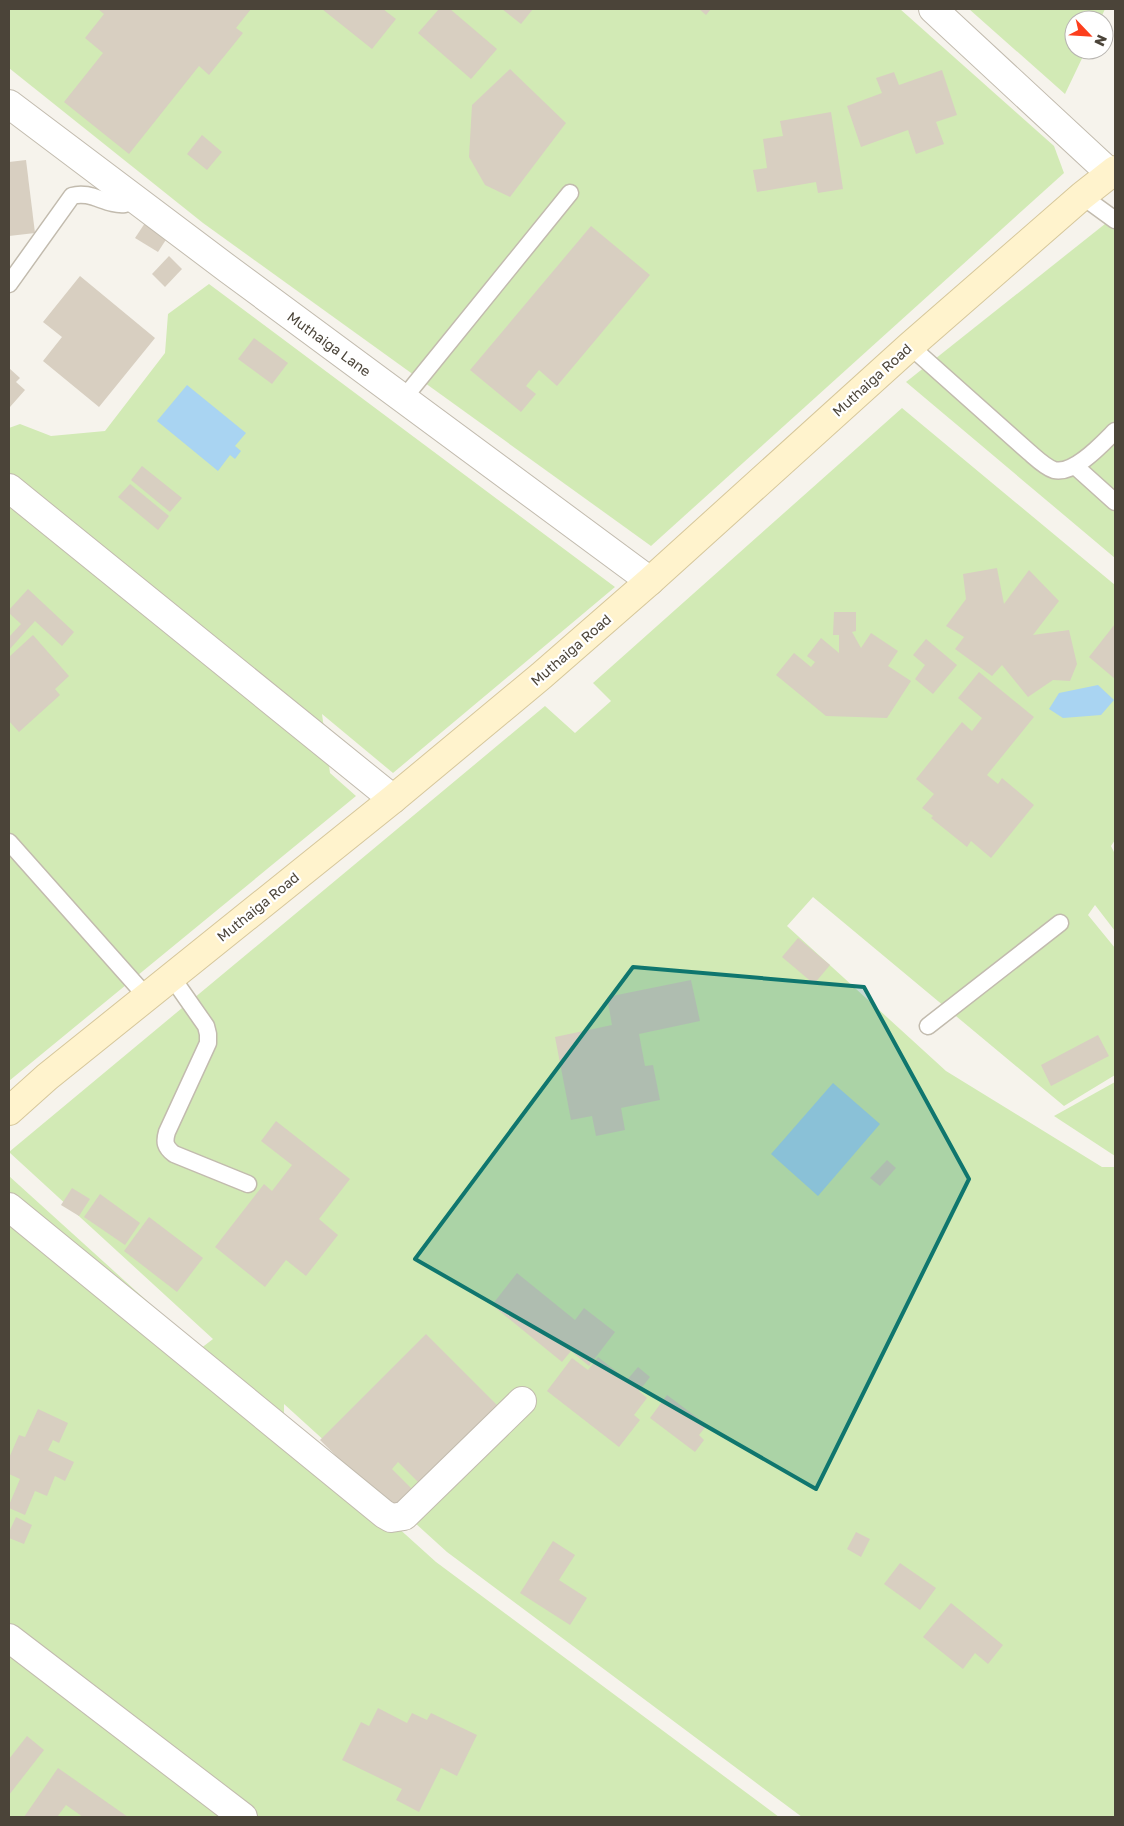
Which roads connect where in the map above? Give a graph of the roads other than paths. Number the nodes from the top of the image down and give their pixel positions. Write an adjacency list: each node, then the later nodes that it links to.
1 (932, 9): 3 (street)
2 (9, 104): 6 (street, Muthaiga Lane)
3 (1113, 172): 5 (main road, Muthaiga Road)
4 (570, 193): 10 (lane)
5 (1082, 196): 7 (lane); 9 (main road, Muthaiga Road)
6 (132, 197): 8 (lane); 10 (street, Muthaiga Lane)
7 (1115, 220)
8 (9, 284)
9 (910, 346): 12 (lane); 15 (main road, Muthaiga Road)
10 (403, 399): 15 (street, Muthaiga Lane)
11 (1115, 431): 12 (lane)
12 (1075, 466): 14 (lane)
13 (9, 488): 16 (street)
14 (1115, 502)
15 (650, 581): 16 (main road, Muthaiga Road)
16 (393, 799): 19 (main road, Muthaiga Road)
17 (9, 842): 20 (lane)
18 (1060, 923): 21 (lane)
19 (171, 976): 20 (main road, Muthaiga Road); 23 (lane)
20 (146, 996): 22 (main road, Muthaiga Road)
21 (928, 1026)
22 (9, 1111)
23 (248, 1184)
24 (9, 1207): 25 (street)
25 (522, 1401)
26 (9, 1638): 27 (street)
27 (243, 1817)

